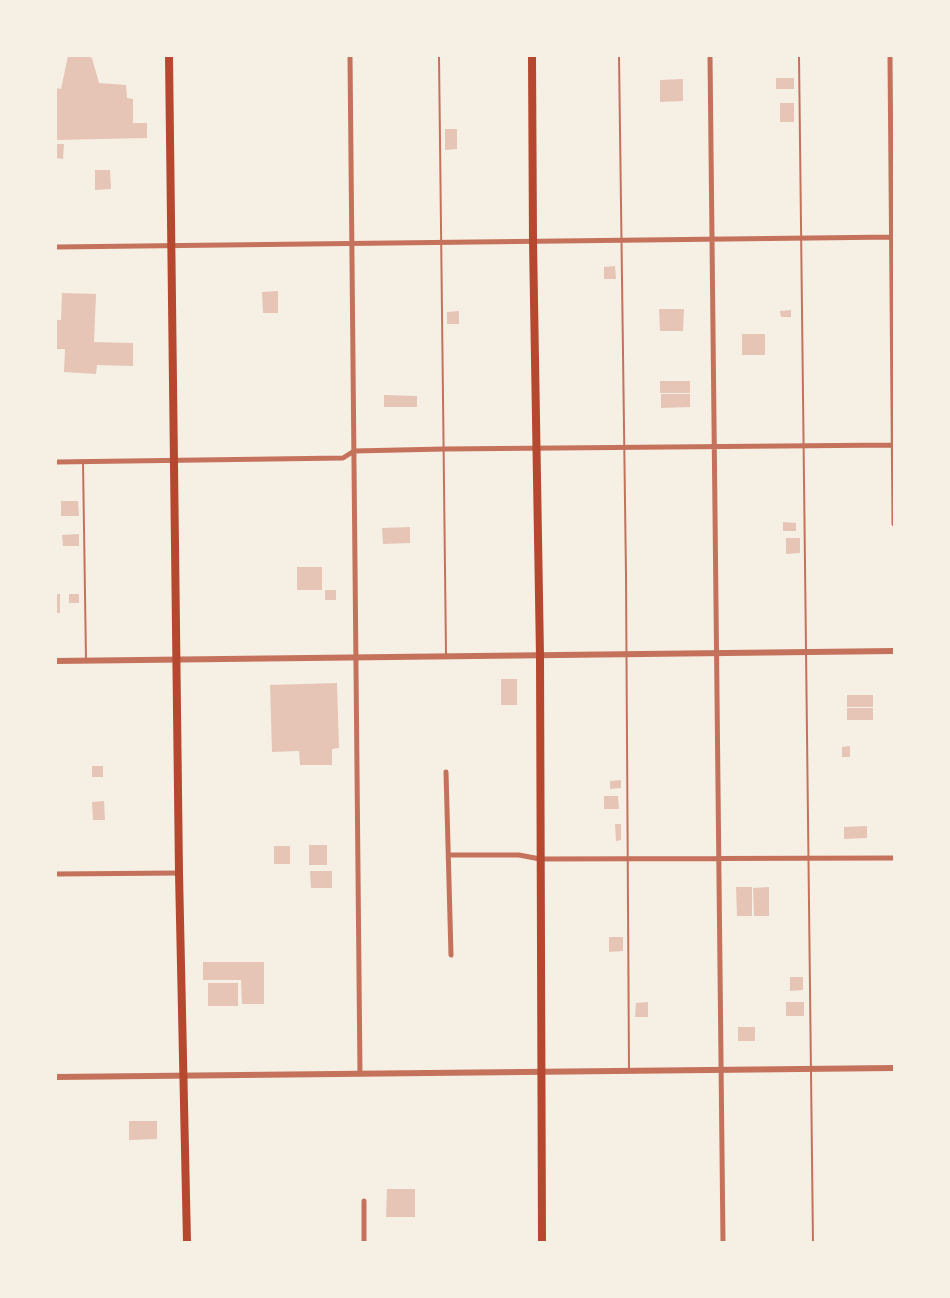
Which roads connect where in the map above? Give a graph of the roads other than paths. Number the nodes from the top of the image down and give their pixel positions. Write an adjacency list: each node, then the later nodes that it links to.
1 (56, 56): 10 (lane)
2 (169, 56): 18 (main road)
3 (350, 56): 16 (street)
4 (439, 56): 17 (lane)
5 (532, 56): 15 (main road)
6 (619, 56): 14 (lane)
7 (710, 56): 13 (street)
8 (800, 56): 12 (lane)
9 (890, 56): 11 (street)
10 (56, 73)
11 (893, 237): 12 (street); 20 (street)
12 (801, 238): 13 (street); 23 (lane)
13 (712, 239): 14 (street); 22 (street)
14 (622, 240): 15 (street); 21 (lane)
15 (533, 241): 17 (street); 24 (main road)
16 (352, 243): 17 (street); 18 (street); 26 (street)
17 (442, 243): 25 (lane)
18 (172, 245): 19 (street); 27 (main road)
19 (56, 247)
20 (893, 445): 23 (street); 30 (street)
21 (625, 446): 22 (street); 24 (street); 34 (lane)
22 (715, 446): 23 (street); 33 (street)
23 (804, 446): 32 (lane)
24 (536, 447): 25 (street); 35 (main road)
25 (444, 449): 26 (street); 36 (lane)
26 (354, 451): 27 (street); 38 (street)
27 (174, 460): 29 (street); 37 (main road)
28 (56, 462): 29 (street)
29 (83, 462): 39 (lane)
30 (894, 524)
31 (894, 651): 32 (street)
32 (807, 652): 33 (street); 43 (lane)
33 (717, 653): 34 (street); 47 (street)
34 (627, 655): 35 (street); 46 (lane)
35 (540, 656): 36 (street); 45 (main road)
36 (446, 657): 38 (street)
37 (177, 658): 38 (street); 39 (street); 48 (main road)
38 (357, 658): 56 (street)
39 (86, 660): 40 (street)
40 (56, 661)
41 (446, 772): 42 (street)
42 (448, 855): 45 (street); 50 (street)
43 (810, 858): 44 (street); 47 (street); 52 (lane)
44 (894, 858)
45 (540, 859): 46 (street); 55 (main road)
46 (628, 859): 47 (street); 54 (lane)
47 (719, 859): 53 (street)
48 (179, 873): 49 (street); 57 (main road)
49 (56, 874)
50 (451, 955)
51 (894, 1068): 52 (street)
52 (812, 1069): 53 (street); 64 (lane)
53 (721, 1070): 54 (street); 63 (street)
54 (629, 1071): 55 (street)
55 (541, 1072): 56 (street); 62 (main road)
56 (360, 1074): 57 (street)
57 (183, 1076): 58 (street); 60 (main road)
58 (56, 1077)
59 (364, 1201): 61 (street)
60 (188, 1242)
61 (364, 1242)
62 (542, 1242)
63 (723, 1242)
64 (813, 1242)

